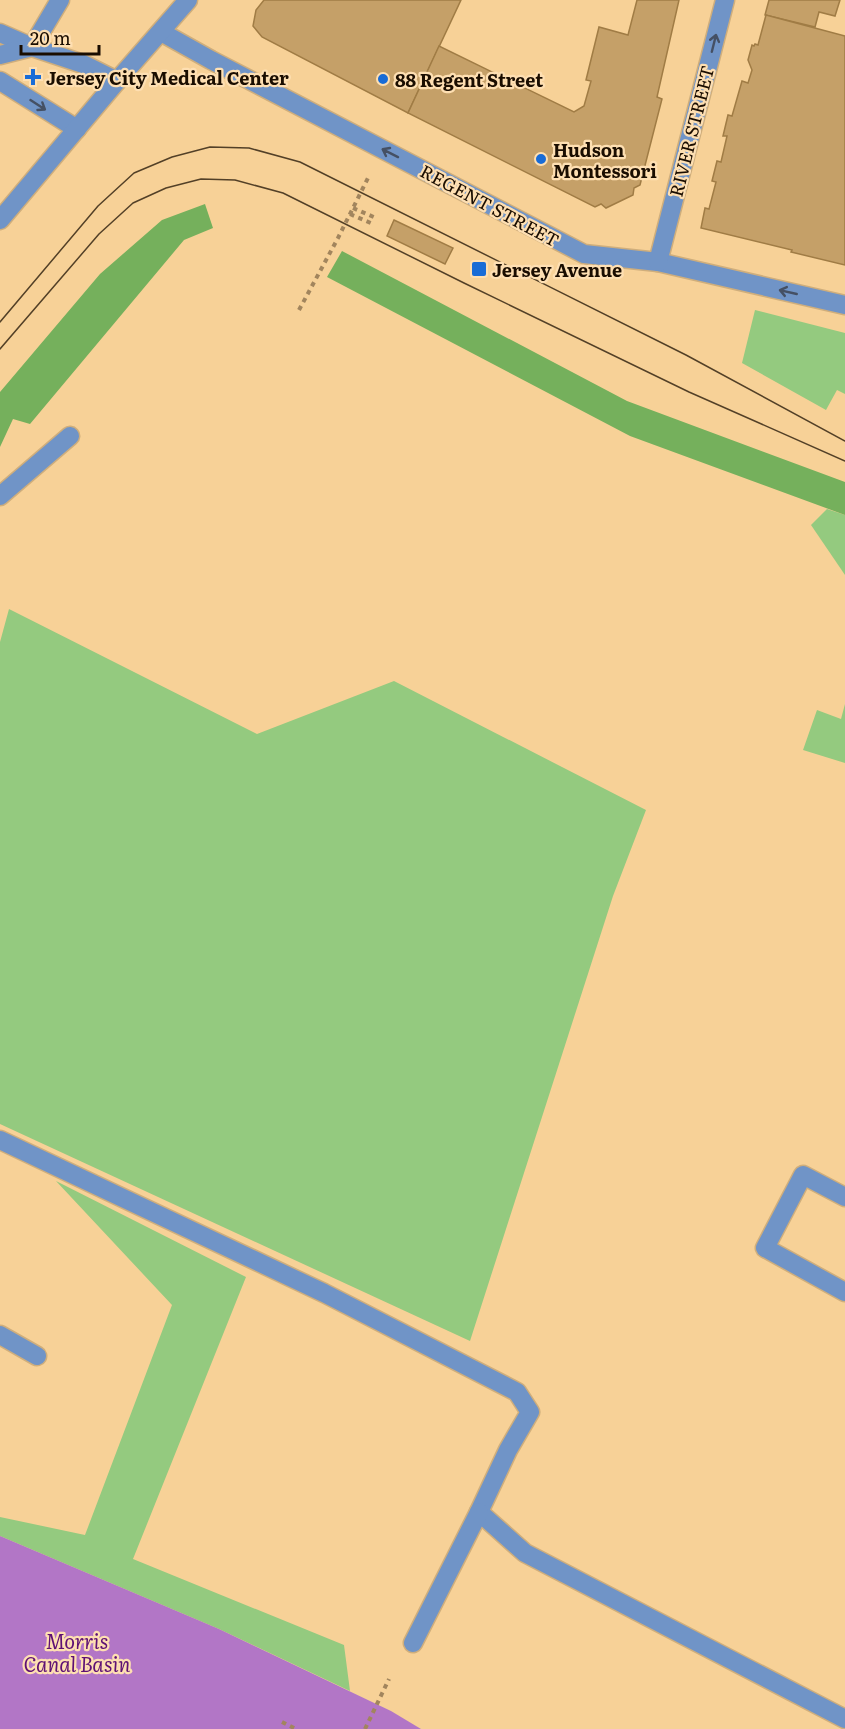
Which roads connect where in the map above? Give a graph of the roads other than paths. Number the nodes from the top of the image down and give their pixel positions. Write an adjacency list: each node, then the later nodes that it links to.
1 (60, 0): 6 (street)
2 (188, 0): 4 (street)
3 (725, 0): 12 (street, RIVER STREET, one-way to 3)
4 (161, 32): 9 (street); 12 (street, REGENT STREET, one-way to 4)
5 (0, 33): 6 (street)
6 (32, 47): 7 (street); 9 (street)
7 (0, 55)
8 (0, 81): 10 (street, one-way to 10)
9 (117, 81): 10 (street)
10 (77, 129): 11 (street)
11 (0, 220)
12 (658, 262): 13 (street, REGENT STREET, one-way to 12)
13 (845, 305)
14 (70, 436): 15 (street)
15 (0, 496)
16 (0, 1140): 21 (street)
17 (845, 1197): 18 (street)
18 (845, 1292)
19 (0, 1335): 20 (street)
20 (37, 1356)
21 (479, 1512): 22 (street); 23 (street)
22 (413, 1643)
23 (845, 1719)

